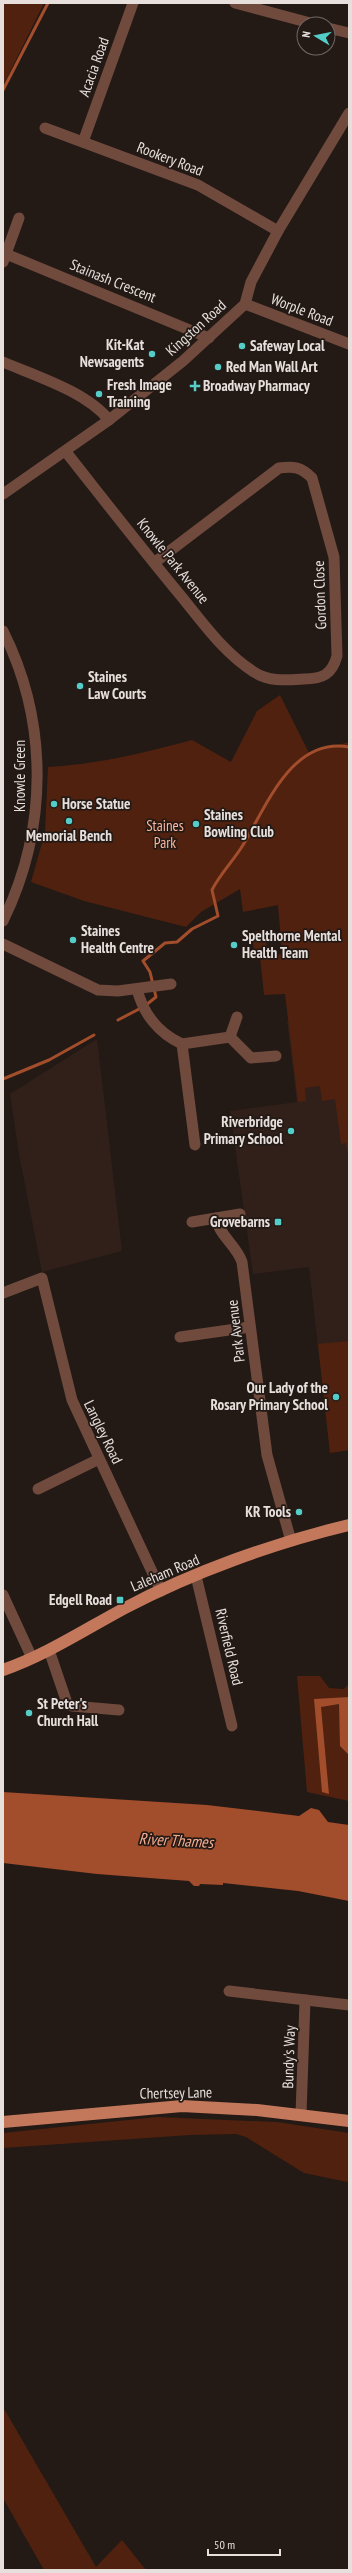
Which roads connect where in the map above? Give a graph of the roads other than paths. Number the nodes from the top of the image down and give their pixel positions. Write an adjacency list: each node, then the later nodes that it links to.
1 (133, 3): 9 (street, Acacia Road)
2 (235, 3): 3 (street)
3 (296, 19)
4 (336, 30): 5 (street)
5 (349, 34)
6 (349, 113): 8 (street, Kingston Road)
7 (45, 128): 9 (street, Rookery Road)
8 (345, 131): 11 (street, Kingston Road)
9 (82, 142): 11 (street, Rookery Road)
10 (19, 218): 12 (street, Stainash Crescent)
11 (278, 231): 13 (street, Kingston Road)
12 (5, 258): 14 (street, Stainash Crescent)
13 (245, 304): 14 (street, Kingston Road); 15 (street, Worple Road)
14 (209, 338): 17 (street, Kingston Road)
15 (349, 344)
16 (3, 362): 17 (street)
17 (109, 420): 18 (street, Kingston Road)
18 (66, 452): 19 (street, Kingston Road); 20 (street, Knowle Park Avenue)
19 (5, 491)
20 (154, 563): 22 (street, Knowle Park Avenue); 22 (street, Gordon Close)
21 (3, 631): 23 (street, Knowle Green)
22 (267, 678)
23 (3, 921)
24 (3, 944): 26 (street)
25 (168, 985): 26 (street)
26 (137, 989): 29 (street)
27 (237, 1017): 28 (street)
28 (230, 1037): 29 (street); 30 (street)
29 (182, 1044): 31 (street)
30 (276, 1056)
31 (195, 1145)
32 (240, 1214): 33 (street)
33 (216, 1218): 34 (street); 36 (street, Park Avenue)
34 (192, 1222)
35 (3, 1293): 38 (street, Langley Road)
36 (250, 1328): 37 (street); 41 (street, Park Avenue)
37 (180, 1337)
38 (99, 1459): 39 (street); 43 (street, Langley Road)
39 (38, 1489)
40 (349, 1525): 41 (main road, Laleham Road)
41 (291, 1541): 42 (main road, Laleham Road)
42 (196, 1576): 43 (main road, Laleham Road); 49 (street, Riverfield Road)
43 (161, 1591): 45 (main road, Laleham Road)
44 (3, 1595): 46 (street)
45 (50, 1650): 46 (main road, Laleham Road); 48 (street)
46 (32, 1658): 47 (main road, Laleham Road)
47 (3, 1670)
48 (119, 1710)
49 (232, 1726)
50 (228, 1990): 51 (street)
51 (305, 2000): 52 (street); 53 (street, Bundy's Way)
52 (349, 2005)
53 (301, 2114): 54 (main road, Chertsey Lane); 55 (main road, Chertsey Lane)
54 (349, 2121)
55 (3, 2122)

